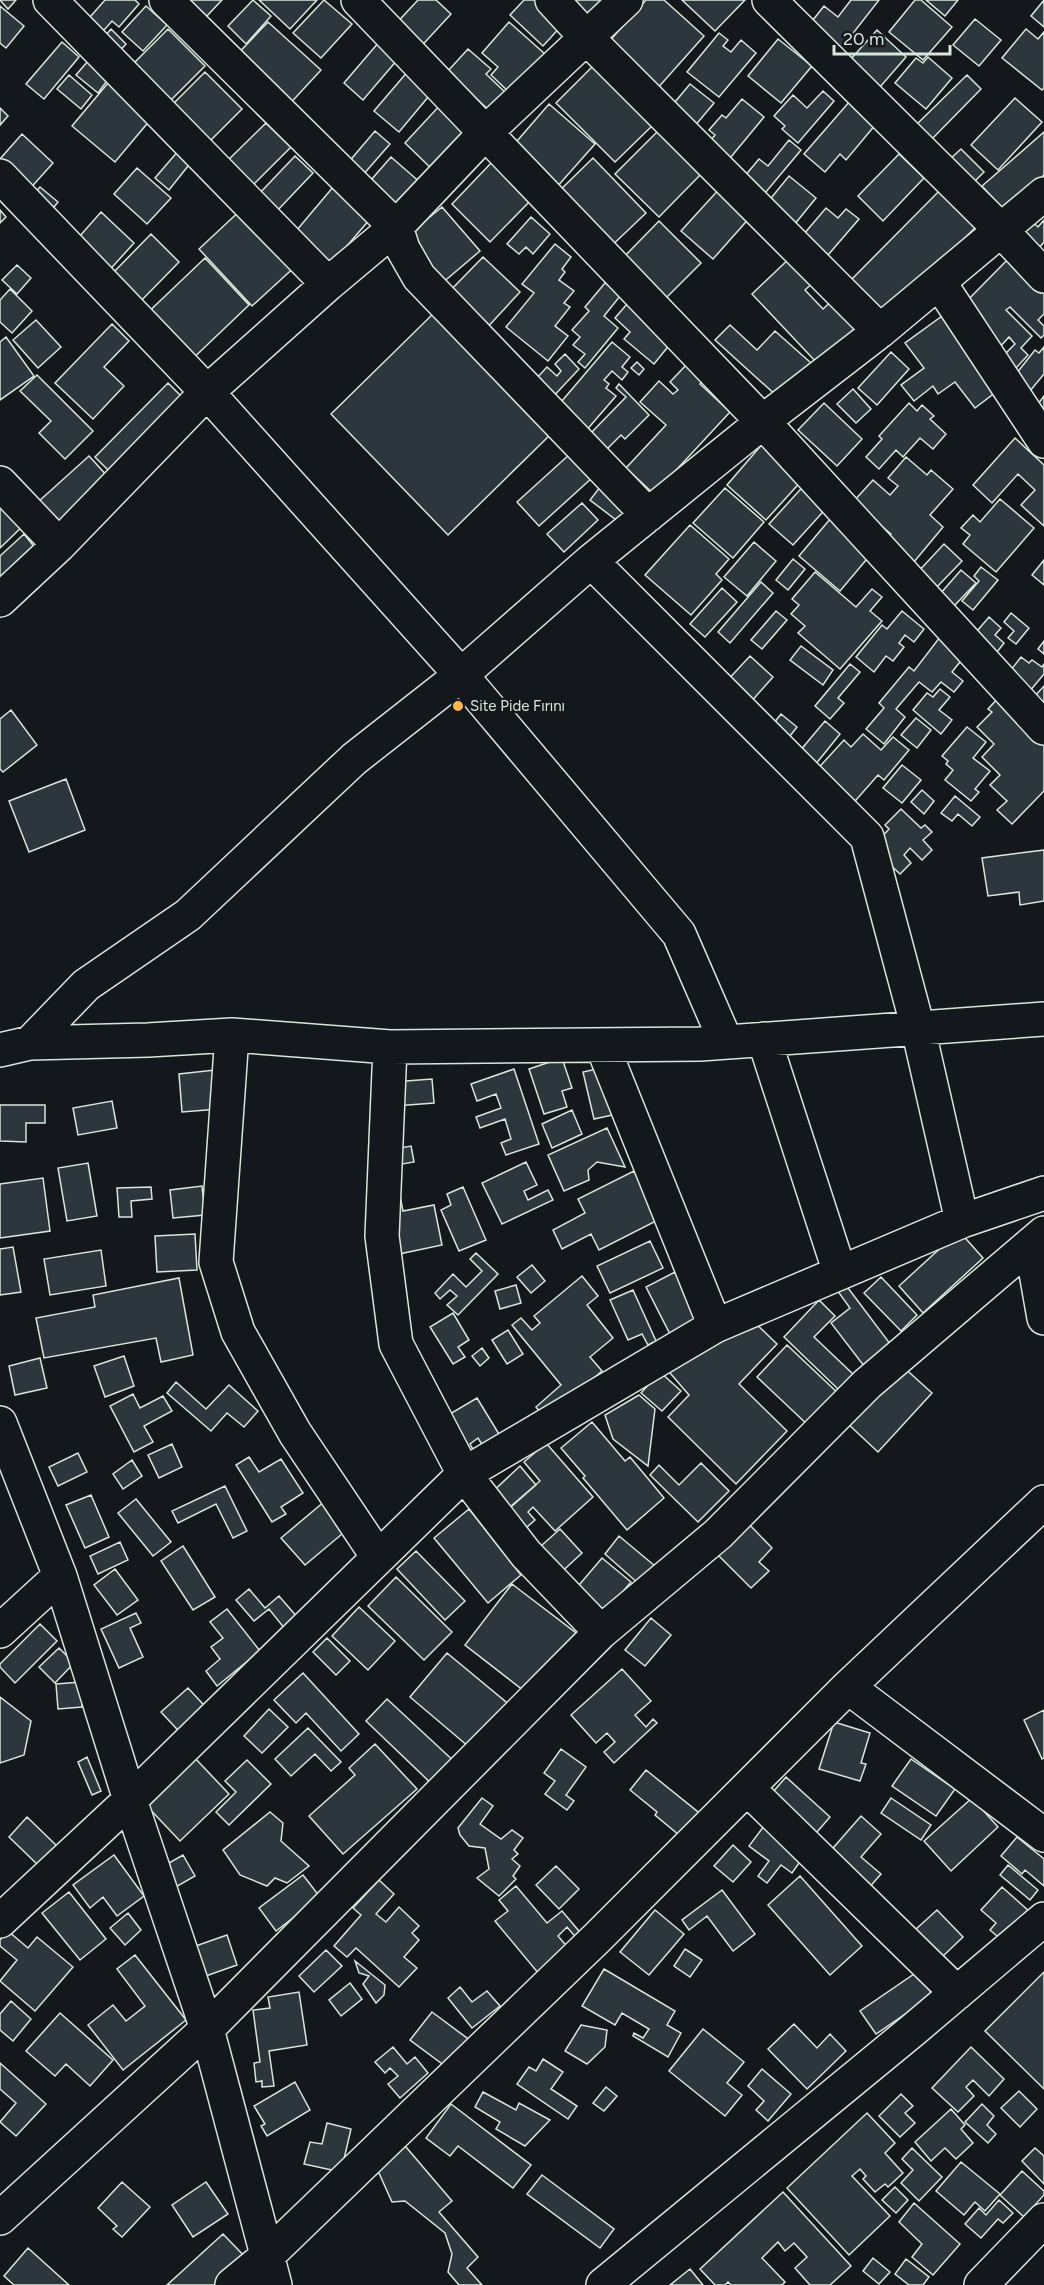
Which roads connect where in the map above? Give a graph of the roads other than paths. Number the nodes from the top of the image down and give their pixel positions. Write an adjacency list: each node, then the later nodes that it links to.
1 (50, 0): 15 (street)
2 (166, 0): 11 (street)
3 (358, 0): 8 (street)
4 (552, 0): 7 (street)
5 (626, 0): 7 (street)
6 (769, 0): 12 (street)
7 (587, 38): 8 (street); 16 (street)
8 (486, 132): 11 (street); 18 (street)
9 (0, 176): 17 (street)
10 (1044, 194): 12 (street)
11 (396, 227): 15 (street); 21 (street)
12 (1001, 230): 13 (street); 14 (street)
13 (1044, 276)
14 (939, 282): 16 (street); 19 (street)
15 (328, 284): 17 (street)
16 (880, 331): 18 (street)
17 (207, 392): 22 (street); 25 (street)
18 (764, 423): 21 (street); 26 (street)
19 (1044, 441)
20 (0, 483): 22 (street)
21 (648, 515): 23 (street)
22 (59, 545): 24 (street)
23 (591, 561): 25 (street); 28 (street)
24 (0, 600)
25 (461, 675): 31 (street); 33 (street)
26 (1044, 728)
27 (1044, 1019): 28 (street)
28 (918, 1028): 30 (street); 36 (street)
29 (232, 1035): 33 (street); 34 (street); 44 (street)
30 (764, 1039): 31 (street); 38 (street)
31 (726, 1042): 32 (street)
32 (602, 1045): 34 (street); 40 (street)
33 (15, 1047)
34 (390, 1047): 42 (street)
35 (1044, 1193): 36 (street)
36 (962, 1221): 38 (street)
37 (1037, 1238): 39 (street); 47 (street)
38 (840, 1273): 40 (street)
39 (1044, 1318)
40 (715, 1326): 42 (street)
41 (0, 1424): 45 (street)
42 (464, 1474): 44 (street); 47 (street)
43 (1044, 1502): 48 (street)
44 (378, 1557): 50 (street)
45 (60, 1576): 46 (street); 50 (street)
46 (0, 1631)
47 (601, 1632): 55 (street)
48 (848, 1687): 49 (street); 51 (street)
49 (747, 1788): 54 (street); 58 (street)
50 (130, 1800): 53 (street); 55 (street)
51 (1044, 1835)
52 (1044, 1919): 54 (street)
53 (0, 1921)
54 (957, 1993): 60 (street)
55 (207, 2029): 56 (street); 58 (street)
56 (0, 2218)
57 (1044, 2220): 61 (street)
58 (271, 2271): 59 (street)
59 (232, 2285)
60 (603, 2285)
61 (981, 2285)

